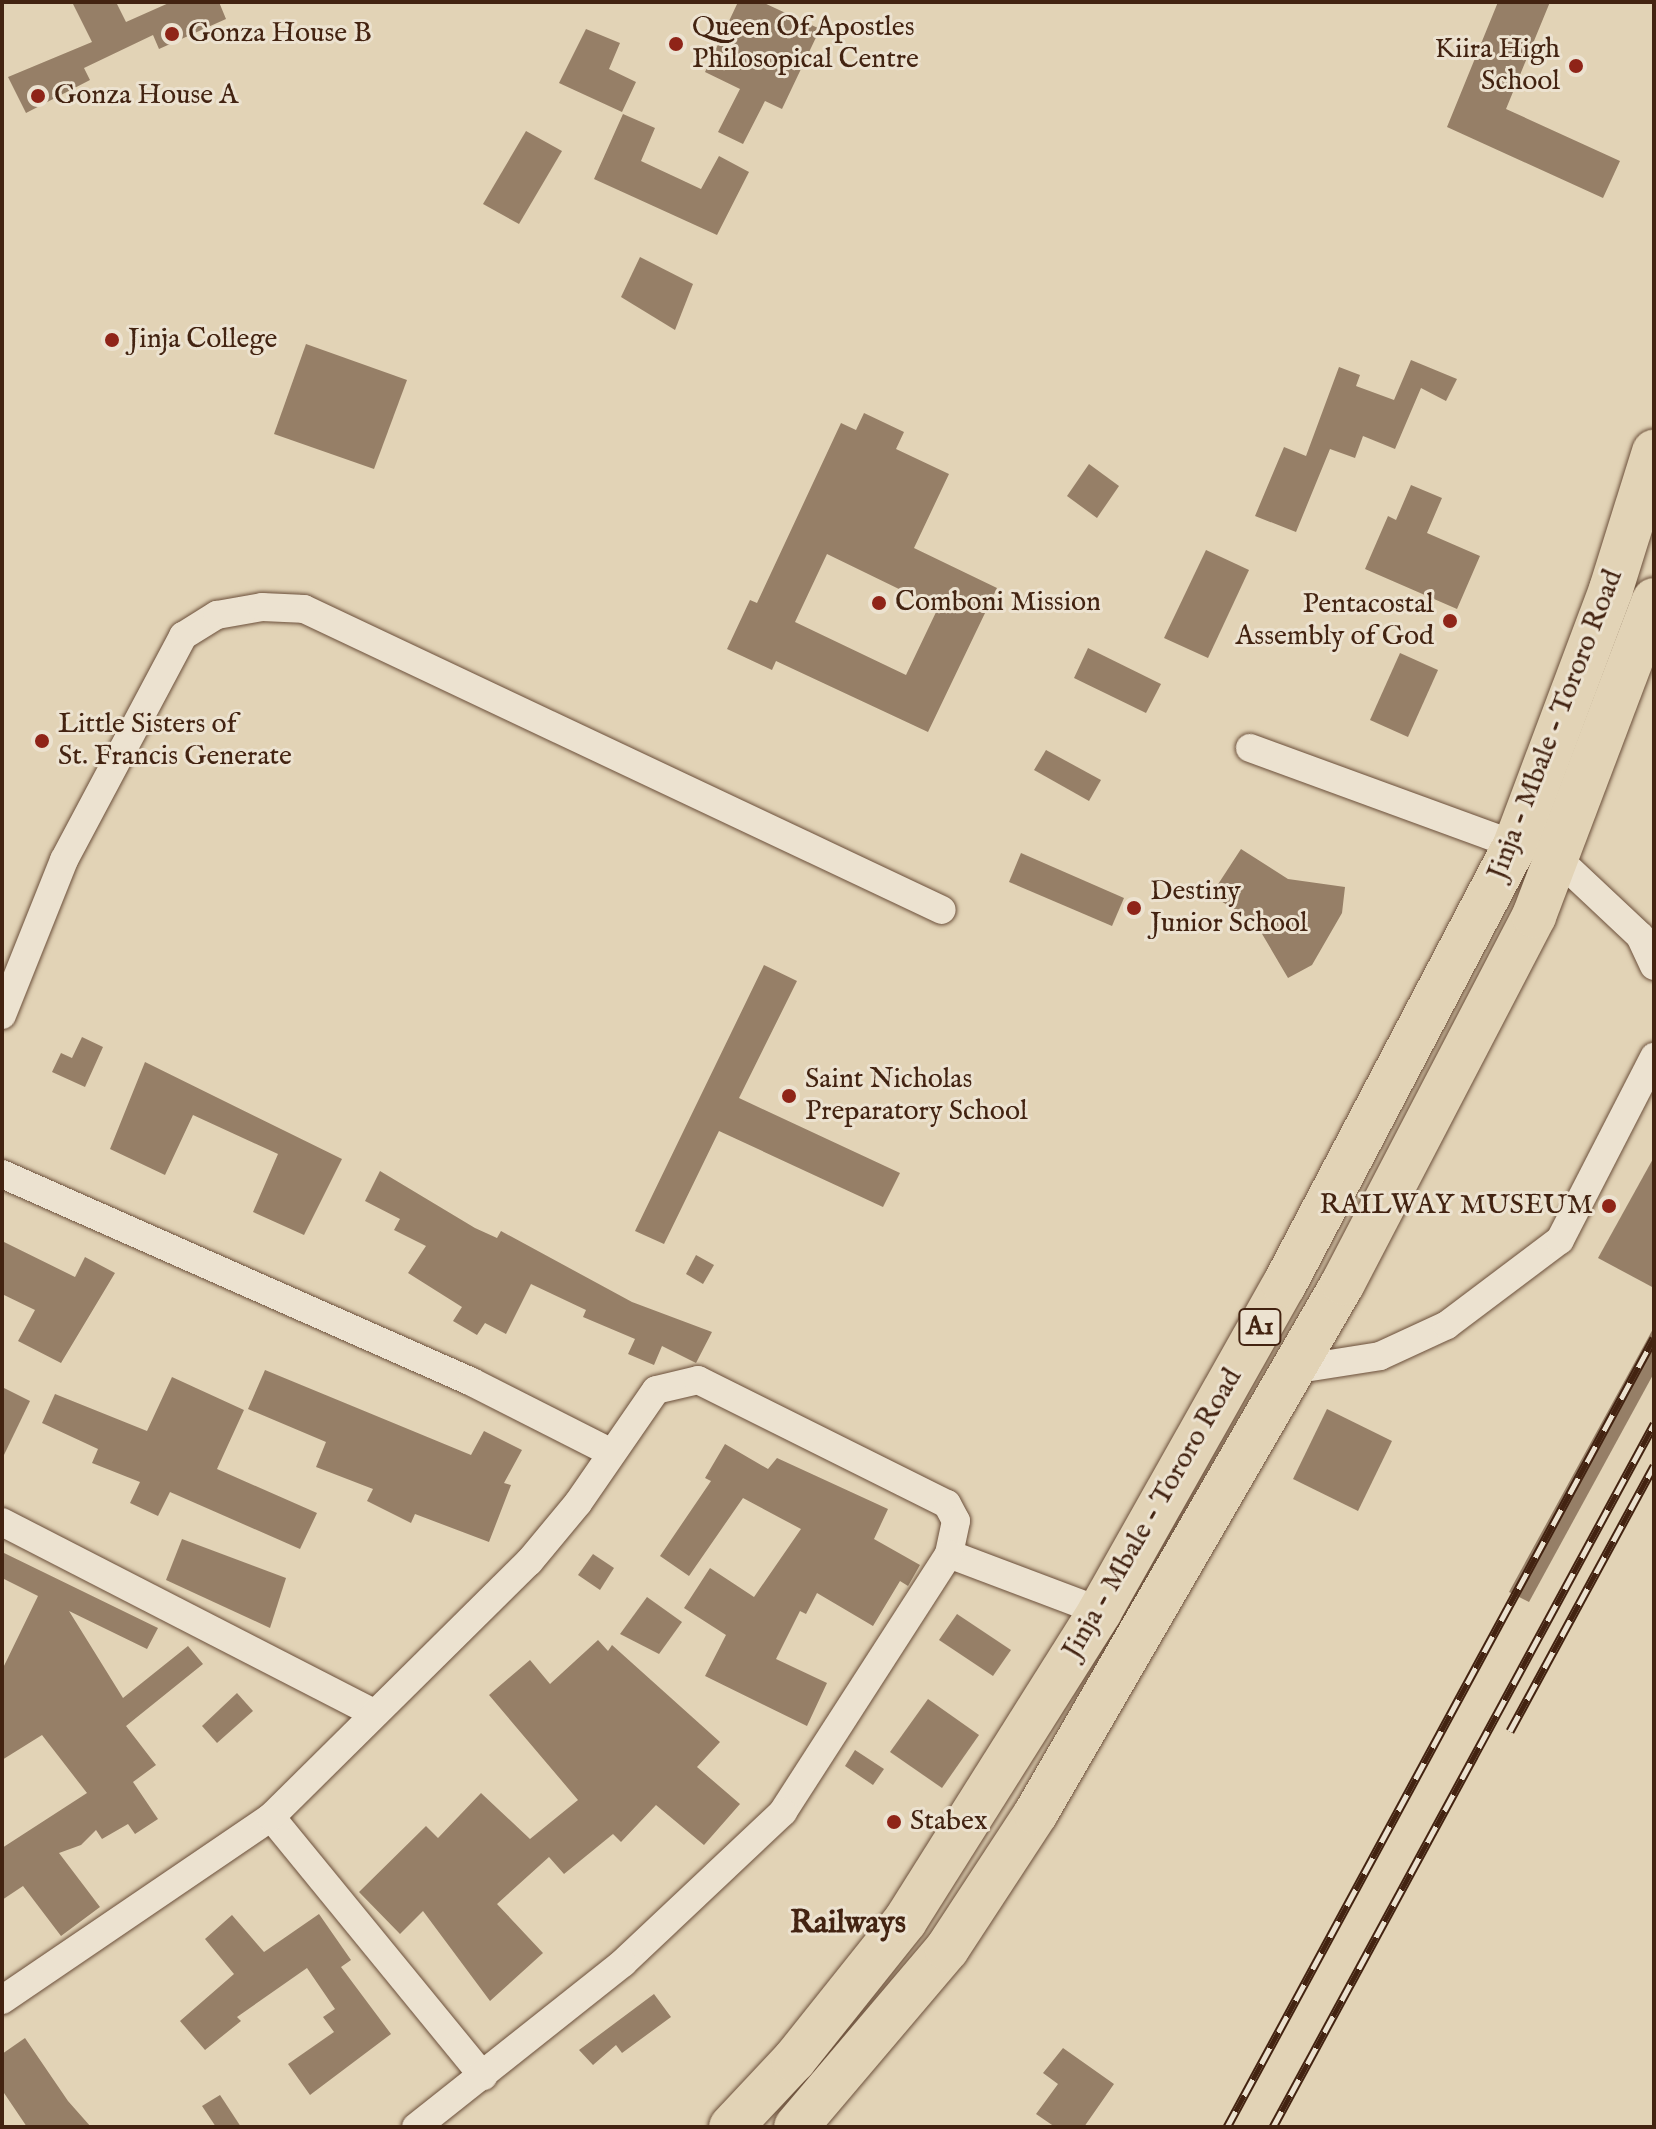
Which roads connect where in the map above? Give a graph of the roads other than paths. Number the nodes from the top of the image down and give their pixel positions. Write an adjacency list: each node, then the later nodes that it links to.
1 (1654, 452): 4 (highway, Jinja - Mbale - Tororo Road / A1)
2 (1654, 600): 5 (highway, Jinja - Mbale - Tororo Road / A1)
3 (1250, 748): 4 (street)
4 (1515, 845): 15 (highway, Jinja - Mbale - Tororo Road / A1)
5 (1556, 857): 7 (street); 11 (highway, Jinja - Mbale - Tororo Road / A1)
6 (942, 910): 8 (street)
7 (1654, 966)
8 (2, 1015)
9 (1654, 1057): 11 (street)
10 (2, 1174): 12 (street)
11 (1292, 1370): 22 (highway, Jinja - Mbale - Tororo Road / A1)
12 (610, 1452): 14 (street); 16 (street)
13 (2, 1522): 16 (street)
14 (949, 1554): 15 (street); 19 (street)
15 (1100, 1611): 21 (highway, Jinja - Mbale - Tororo Road / A1)
16 (374, 1713): 17 (street)
17 (271, 1817): 18 (street); 19 (street)
18 (2, 2000)
19 (483, 2076): 20 (street)
20 (416, 2127)
21 (731, 2127)
22 (796, 2127)

